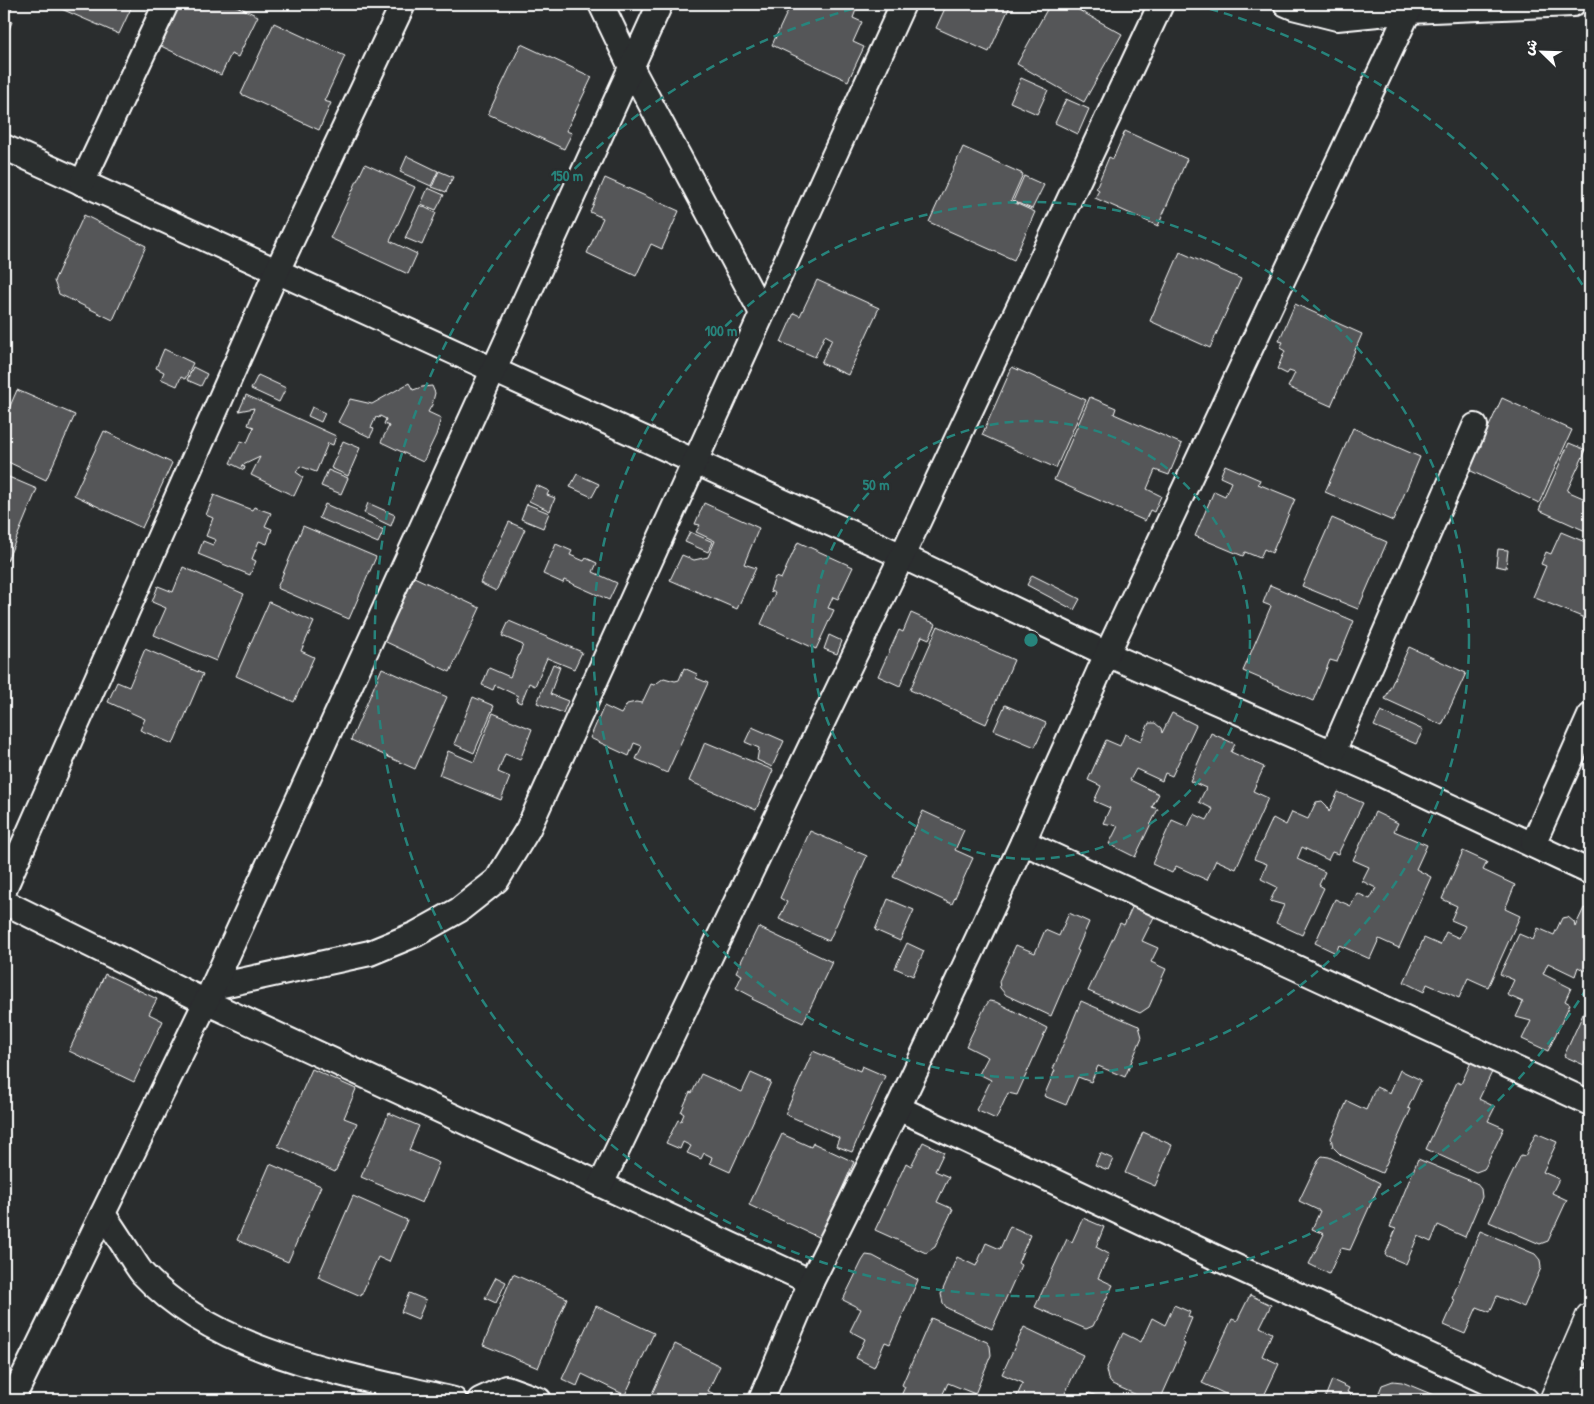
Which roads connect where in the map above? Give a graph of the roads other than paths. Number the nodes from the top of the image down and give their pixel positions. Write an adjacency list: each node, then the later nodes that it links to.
1 (166, 4): 12 (street)
2 (403, 4): 13 (street)
3 (601, 4): 10 (street)
4 (660, 4): 10 (street)
5 (903, 4): 14 (street)
6 (1161, 4): 18 (street)
7 (1286, 4): 9 (street)
8 (1573, 4): 9 (street)
9 (1410, 7): 19 (street)
10 (631, 67): 14 (street); 15 (street)
11 (4, 147): 12 (street)
12 (82, 183): 13 (street)
13 (277, 271): 15 (street); 25 (street)
14 (762, 313): 17 (street)
15 (493, 369): 17 (street); 27 (street)
16 (1476, 426): 21 (street)
17 (695, 462): 18 (street); 27 (street)
18 (902, 556): 19 (street); 30 (street)
19 (1107, 654): 21 (street); 22 (street)
20 (1590, 716): 23 (street)
21 (1333, 752): 23 (street)
22 (1023, 842): 28 (street); 29 (street)
23 (1533, 844): 24 (street)
24 (1590, 872)
25 (4, 889)
26 (4, 902): 27 (street)
27 (210, 994): 30 (street); 31 (street)
28 (1590, 1103)
29 (898, 1108): 32 (street); 41 (street)
30 (601, 1184): 32 (street)
31 (103, 1214): 37 (street); 38 (street)
32 (811, 1282): 36 (street)
33 (1590, 1317): 35 (street)
34 (1590, 1380): 35 (street)
35 (1556, 1397)
36 (766, 1399)
37 (12, 1400)
38 (454, 1400)
39 (480, 1400): 40 (street)
40 (539, 1400)
41 (1526, 1400)

